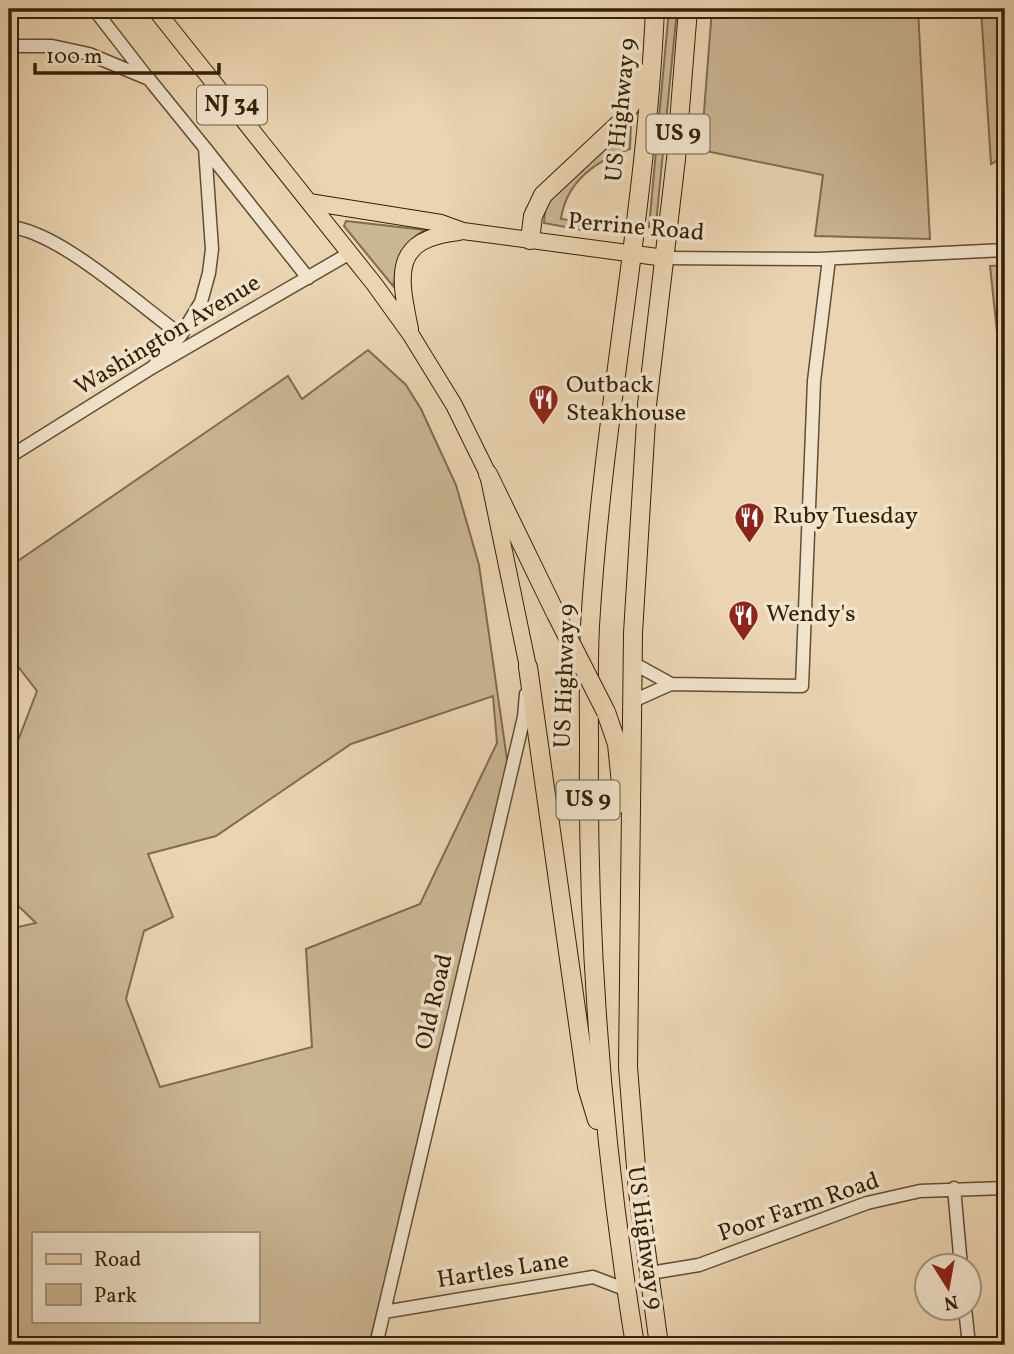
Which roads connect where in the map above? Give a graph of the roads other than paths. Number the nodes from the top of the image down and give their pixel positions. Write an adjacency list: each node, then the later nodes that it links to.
1 (20, 9): 6 (street)
2 (94, 9): 9 (street)
3 (155, 9): 11 (main road, NJ 34)
4 (655, 9): 7 (highway, US Highway 9 / US 9)
5 (688, 9): 18 (highway, US Highway 9 / US 9)
6 (9, 16)
7 (654, 30): 14 (highway); 17 (highway, US Highway 9 / US 9)
8 (9, 46): 9 (street)
9 (149, 79): 10 (street)
10 (205, 148): 20 (street); 21 (street)
11 (309, 202): 13 (main road, Perrine Road); 16 (main road, NJ 34)
12 (9, 227): 21 (street)
13 (464, 231): 14 (main road, Perrine Road); 22 (main road)
14 (530, 240): 17 (main road, Perrine Road)
15 (1005, 250): 19 (street, Perrine Road)
16 (350, 253): 20 (street, Washington Avenue); 22 (main road, NJ 34)
17 (632, 254): 18 (main road, Perrine Road); 31 (highway, US Highway 9 / US 9)
18 (665, 258): 19 (street, Perrine Road); 26 (highway, US Highway 9 / US 9)
19 (829, 258): 28 (street)
20 (308, 278): 23 (street, Washington Avenue)
21 (181, 335): 23 (street)
22 (411, 335): 25 (main road, NJ 34)
23 (153, 367): 24 (street, Washington Avenue)
24 (9, 457)
25 (488, 474): 27 (main road); 30 (highway, bridge)
26 (633, 663): 28 (street); 29 (highway, US Highway 9 / US 9)
27 (528, 667): 31 (highway); 37 (street, Old Road)
28 (671, 684): 29 (street)
29 (633, 701): 30 (highway, US Highway 9 / US 9)
30 (632, 880): 35 (highway, US Highway 9 / US 9)
31 (607, 1155): 36 (highway, US Highway 9 / US 9)
32 (954, 1188): 33 (street, Poor Farm Road); 34 (street); 35 (street, Poor Farm Road)
33 (1005, 1188)
34 (960, 1252)
35 (650, 1273): 41 (highway, US Highway 9 / US 9)
36 (627, 1290): 37 (street, Hartles Lane); 40 (highway, US Highway 9 / US 9)
37 (384, 1311): 39 (street, Old Road)
38 (967, 1322): 42 (street)
39 (376, 1345)
40 (635, 1345)
41 (659, 1345)
42 (969, 1345)

